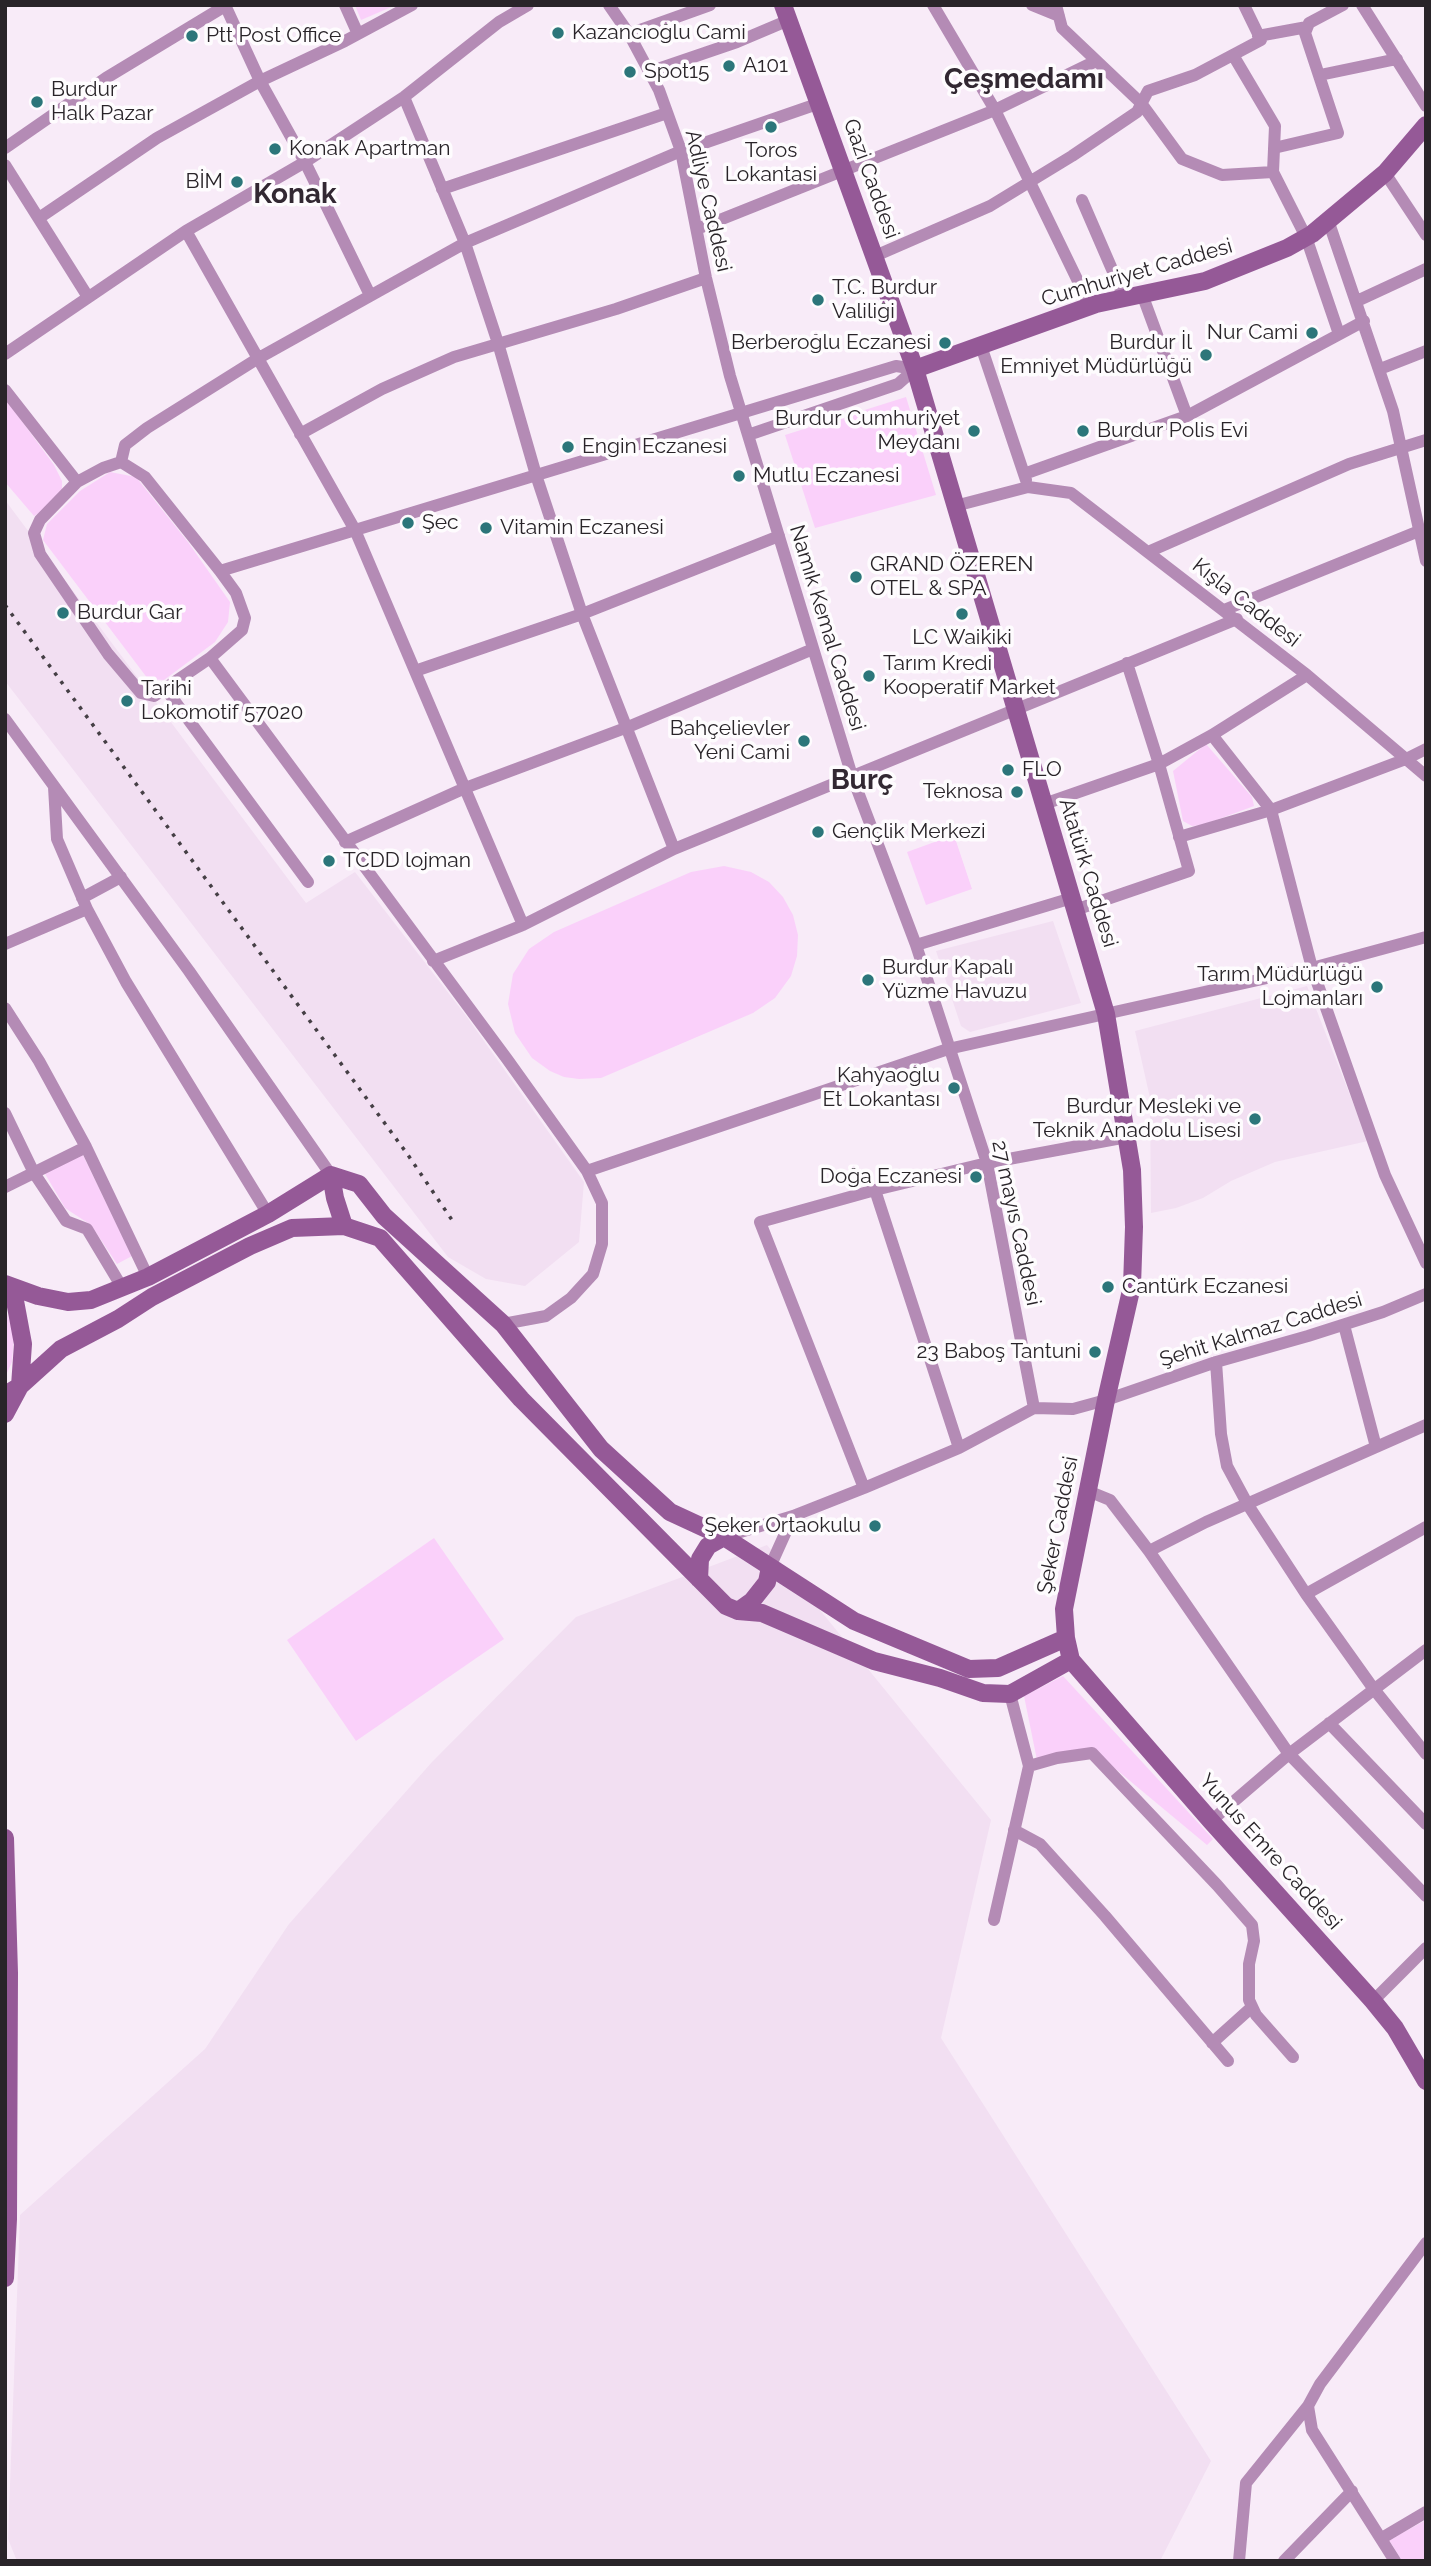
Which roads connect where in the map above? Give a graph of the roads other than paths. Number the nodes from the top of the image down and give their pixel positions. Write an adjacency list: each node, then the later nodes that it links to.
1 (345, 5): 15 (street)
2 (412, 5): 15 (street)
3 (528, 5): 24 (street)
4 (609, 5): 16 (street, Adliye Caddesi)
5 (710, 5): 16 (street)
6 (933, 5): 28 (street)
7 (1032, 5): 12 (street)
8 (1244, 5): 17 (street)
9 (1343, 5): 14 (street)
10 (1362, 5): 19 (street)
11 (225, 6): 23 (street); 31 (street)
12 (1058, 11): 20 (street)
13 (786, 13): 21 (street); 25 (main road, Gazi Caddesi)
14 (1307, 27): 17 (street); 22 (street)
15 (358, 34): 23 (street)
16 (629, 34): 21 (street, Adliye Caddesi)
17 (1258, 36): 18 (street)
18 (1233, 55): 26 (street); 32 (street)
19 (1397, 59): 22 (street); 27 (street)
20 (1096, 61): 26 (street); 28 (street)
21 (649, 72): 29 (street, Adliye Caddesi)
22 (1320, 75): 32 (street)
23 (260, 81): 34 (street); 42 (street)
24 (404, 97): 34 (street); 40 (street)
25 (820, 103): 33 (street); 36 (main road, Gazi Caddesi)
26 (1141, 103): 37 (street); 39 (street)
27 (1426, 106)
28 (995, 110): 36 (street); 39 (street)
29 (667, 113): 33 (street, Adliye Caddesi); 40 (street)
30 (1426, 125): 38 (main road, Cumhuriyet Caddesi)
31 (5, 148)
32 (1274, 148): 37 (street)
33 (681, 151): 44 (street, Adliye Caddesi); 48 (street)
34 (305, 162): 45 (street); 53 (street)
35 (5, 165): 42 (street)
36 (845, 170): 44 (street); 49 (main road, Gazi Caddesi)
37 (1273, 172): 47 (street)
38 (1385, 173): 43 (main road, Cumhuriyet Caddesi); 46 (street)
39 (1030, 182): 49 (street); 57 (street)
40 (442, 188): 48 (street)
41 (1082, 200): 55 (street)
42 (39, 218): 54 (street)
43 (1328, 220): 47 (main road, Cumhuriyet Caddesi); 56 (street)
44 (696, 229): 51 (street, Adliye Caddesi)
45 (186, 231): 54 (street); 64 (street)
46 (1426, 235)
47 (1306, 237): 52 (main road, Cumhuriyet Caddesi); 59 (street)
48 (465, 243): 53 (street); 60 (street)
49 (875, 256): 65 (main road, Gazi Caddesi)
50 (1426, 269): 56 (street)
51 (706, 278): 60 (street); 67 (street, Adliye Caddesi)
52 (1142, 294): 55 (main road, Cumhuriyet Caddesi); 70 (street)
53 (370, 295): 64 (street)
54 (88, 297): 63 (street)
55 (1124, 297): 57 (main road, Cumhuriyet Caddesi)
56 (1357, 301): 58 (street)
57 (1090, 306): 61 (main road, Cumhuriyet Caddesi)
58 (1364, 321): 59 (street); 66 (street)
59 (1339, 334): 70 (street)
60 (498, 343): 71 (street); 76 (street)
61 (981, 346): 65 (main road, Cumhuriyet Caddesi); 77 (street)
62 (1426, 351): 66 (street)
63 (5, 354)
64 (257, 359): 71 (street); 75 (street)
65 (915, 369): 69 (street); 72 (street); 79 (main road, Atatürk Caddesi)
66 (1380, 369): 74 (street)
67 (730, 376): 69 (street, Namık Kemal Caddesi)
68 (5, 390): 78 (street)
69 (741, 414): 72 (street, Namık Kemal Caddesi); 76 (street)
70 (1187, 416): 77 (street)
71 (300, 434): 80 (street)
72 (748, 435): 82 (street, Namık Kemal Caddesi)
73 (1426, 440): 74 (street)
74 (1401, 447): 81 (street); 83 (street)
75 (121, 462): 78 (street); 85 (street)
76 (536, 475): 80 (street); 87 (street)
77 (1026, 480): 79 (street); 83 (street, Kışla Caddesi)
78 (77, 482): 94 (street)
79 (955, 506): 95 (main road, Atatürk Caddesi)
80 (355, 530): 85 (street); 92 (street)
81 (1419, 531): 84 (street); 86 (street)
82 (779, 536): 87 (street); 89 (street, Namık Kemal Caddesi)
83 (1148, 552): 86 (street, Kışla Caddesi)
84 (1426, 561)
85 (220, 571): 90 (street)
86 (1224, 610): 88 (street, Kışla Caddesi)
87 (582, 614): 92 (street); 97 (street)
88 (1237, 619): 91 (street); 93 (street, Kışla Caddesi)
89 (813, 649): 97 (street); 102 (street, Namık Kemal Caddesi)
90 (210, 659): 94 (street); 109 (street)
91 (1127, 663): 95 (street); 101 (street)
92 (415, 671): 105 (street)
93 (1307, 674): 98 (street); 100 (street, Kışla Caddesi)
94 (165, 688): 112 (street)
95 (1015, 708): 102 (street); 106 (main road, Atatürk Caddesi)
96 (5, 719): 104 (street)
97 (628, 727): 105 (street); 110 (street)
98 (1212, 735): 101 (street); 107 (street)
99 (1426, 749): 100 (street)
100 (1406, 759): 103 (street, Kışla Caddesi); 107 (street)
101 (1159, 764): 106 (street); 108 (street)
102 (852, 776): 110 (street); 118 (street, Namık Kemal Caddesi)
103 (1426, 776)
104 (54, 786): 111 (street); 113 (street)
105 (465, 788): 109 (street); 115 (street)
106 (1044, 804): 114 (main road, Atatürk Caddesi)
107 (1271, 810): 108 (street); 120 (street)
108 (1179, 837): 114 (street)
109 (345, 842): 119 (street)
110 (674, 849): 115 (street)
111 (121, 877): 113 (street); 130 (street)
112 (308, 882)
113 (84, 903): 117 (street); 133 (street)
114 (1074, 904): 118 (street); 122 (main road, Atatürk Caddesi)
115 (523, 925): 119 (street)
116 (1424, 941): 120 (street)
117 (5, 944)
118 (916, 945): 123 (street, Namık Kemal Caddesi)
119 (433, 961): 128 (street)
120 (1312, 968): 122 (street); 135 (street)
121 (5, 1008): 126 (street)
122 (1106, 1014): 123 (street); 125 (main road, Atatürk Caddesi)
123 (948, 1049): 127 (street, 27 mayıs Caddesi); 128 (street)
124 (5, 1113): 129 (street)
125 (1127, 1137): 127 (street); 145 (main road, Atatürk Caddesi)
126 (86, 1147): 129 (street); 136 (street)
127 (987, 1163): 132 (street); 146 (street, 27 mayıs Caddesi)
128 (587, 1171): 141 (street)
129 (34, 1172): 131 (street); 138 (street)
130 (331, 1175): 133 (main road); 134 (main road); 141 (main road)
131 (5, 1187)
132 (875, 1190): 150 (street); 151 (street)
133 (268, 1214): 136 (main road)
134 (344, 1226): 144 (main road); 159 (main road)
135 (1426, 1263)
136 (148, 1277): 138 (main road)
137 (5, 1284): 138 (main road)
138 (123, 1289)
139 (5, 1290): 144 (main road)
140 (1426, 1294): 142 (street, Şehit Kalmaz Caddesi)
141 (503, 1324): 156 (main road)
142 (1344, 1325): 143 (street, Şehit Kalmaz Caddesi); 149 (street)
143 (1216, 1362): 145 (street, Şehit Kalmaz Caddesi); 153 (street)
144 (13, 1390): 147 (main road)
145 (1106, 1400): 146 (street, Şehit Kalmaz Caddesi); 152 (main road, Şeker Caddesi)
146 (1034, 1409): 150 (street)
147 (5, 1414)
148 (1426, 1425): 149 (street)
149 (1376, 1447): 153 (street)
150 (959, 1448): 151 (street)
151 (864, 1488): 154 (street)
152 (1088, 1491): 157 (street); 162 (main road, Şeker Caddesi)
153 (1248, 1504): 157 (street); 160 (street)
154 (793, 1516): 156 (street); 158 (street)
155 (1426, 1527): 160 (street)
156 (724, 1537): 158 (main road); 159 (main road)
157 (1149, 1552): 168 (street)
158 (770, 1567): 161 (main road); 162 (main road)
159 (699, 1579): 161 (main road)
160 (1306, 1594): 165 (street)
161 (738, 1611): 166 (main road)
162 (1066, 1638): 164 (main road, Şeker Caddesi)
163 (1426, 1650): 165 (street)
164 (1071, 1660): 166 (main road); 171 (main road, Yunus Emre Caddesi)
165 (1373, 1688): 167 (street); 169 (street)
166 (1010, 1694): 170 (street)
167 (1329, 1723): 168 (street); 172 (street)
168 (1289, 1754): 171 (street); 175 (street)
169 (1426, 1754)
170 (1029, 1766): 173 (street); 179 (street)
171 (1211, 1821): 178 (main road, Yunus Emre Caddesi)
172 (1426, 1825)
173 (1014, 1830): 176 (street); 180 (street)
174 (5, 1838): 185 (main road)
175 (1426, 1896)
176 (995, 1920)
177 (1426, 1948): 178 (street)
178 (1373, 2001): 183 (main road, Yunus Emre Caddesi)
179 (1252, 2007): 180 (street); 181 (street)
180 (1212, 2043): 182 (street)
181 (1293, 2057)
182 (1228, 2061)
183 (1426, 2081)
184 (1426, 2243): 186 (street)
185 (5, 2278)
186 (1308, 2406): 187 (street); 190 (street)
187 (1352, 2491): 189 (street); 191 (street)
188 (1426, 2512): 189 (street)
189 (1382, 2539): 192 (street)
190 (1239, 2561)
191 (1284, 2561)
192 (1395, 2561)

